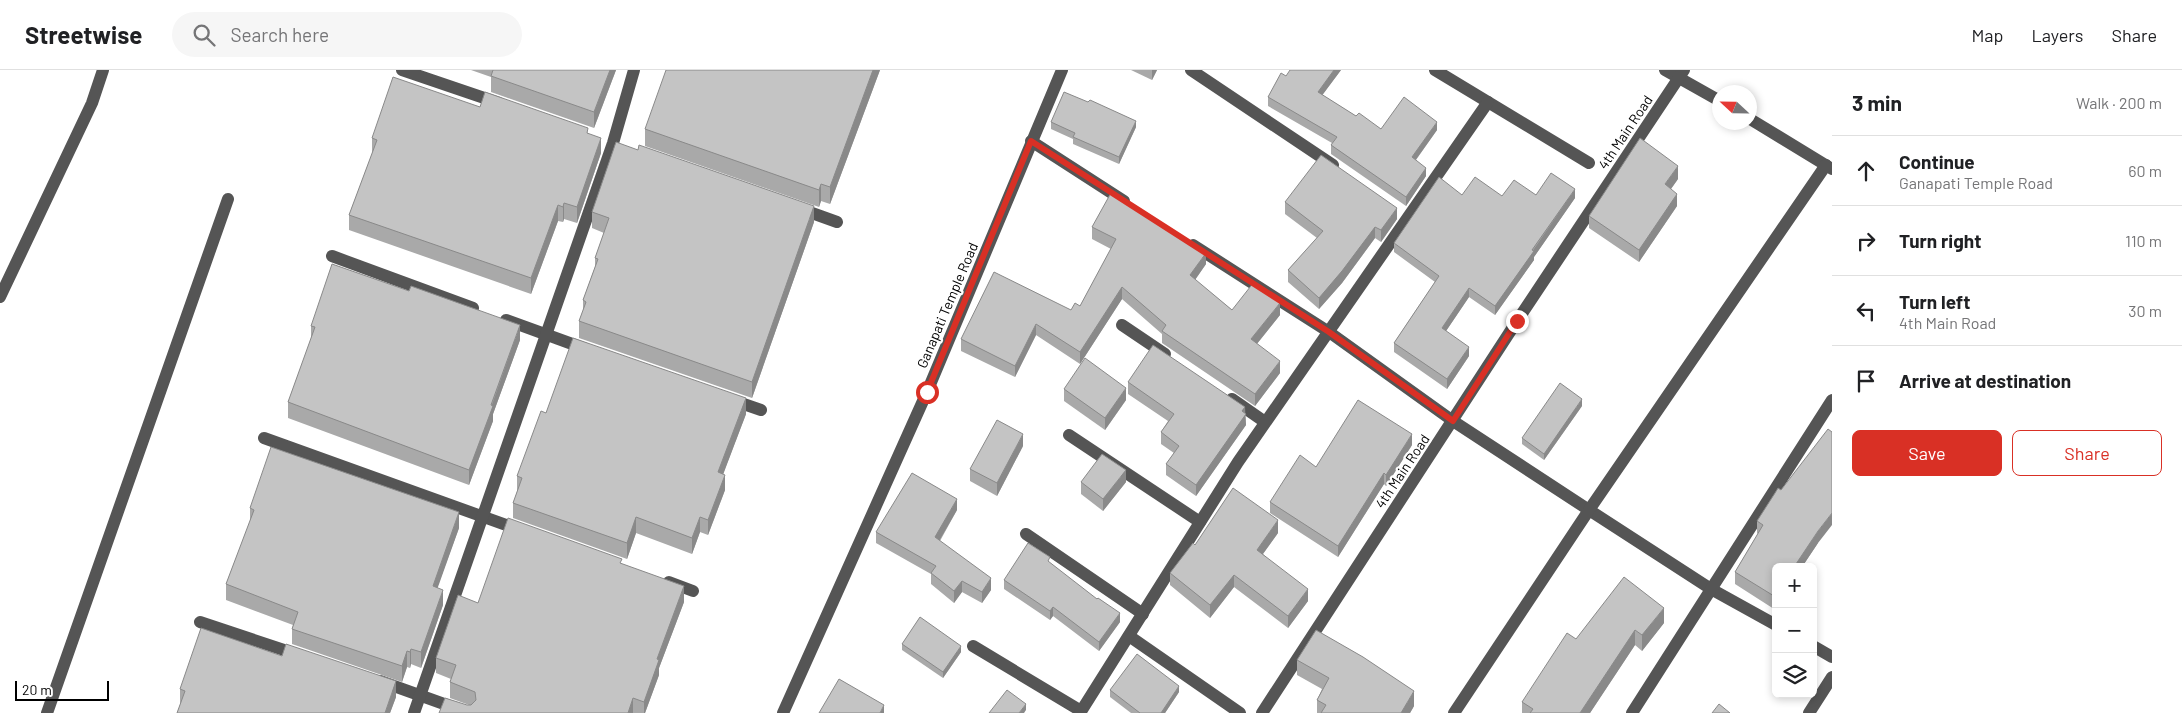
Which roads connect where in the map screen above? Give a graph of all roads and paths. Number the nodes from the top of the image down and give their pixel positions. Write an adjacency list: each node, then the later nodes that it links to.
1 (103, 70): 23 (street)
2 (402, 70): 11 (street)
3 (634, 70): 26 (street)
4 (1062, 70): 13 (street, Ganapati Temple Road)
5 (1191, 70): 16 (street)
6 (1435, 70): 10 (street)
7 (1666, 70): 8 (street)
8 (1682, 74): 9 (street); 33 (street, 4th Main Road)
9 (1712, 95)
10 (1488, 102): 14 (street); 25 (street)
11 (512, 108)
12 (1757, 123): 15 (street)
13 (1031, 141): 19 (street); 60 (street, Ganapati Temple Road)
14 (1589, 162)
15 (1829, 167): 37 (street)
16 (1344, 172)
17 (228, 199): 57 (street)
18 (790, 206): 20 (street)
19 (1139, 210)
20 (837, 222)
21 (1180, 236): 25 (street)
22 (332, 256): 26 (street)
23 (0, 297)
24 (1122, 325): 28 (street)
25 (1329, 332): 33 (street); 34 (street)
26 (546, 335): 27 (street); 38 (street)
27 (602, 354)
28 (1178, 363)
29 (1218, 390): 34 (street)
30 (724, 397): 32 (street)
31 (1832, 400): 43 (street)
32 (761, 410)
33 (1453, 421): 37 (street); 62 (street, 4th Main Road)
34 (1265, 422): 39 (street)
35 (1069, 436): 39 (street)
36 (264, 438): 38 (street)
37 (1589, 510): 43 (street); 63 (street)
38 (483, 517): 40 (street); 55 (street)
39 (1200, 522): 45 (street)
40 (528, 533)
41 (1026, 534): 45 (street)
42 (656, 578): 44 (street)
43 (1711, 589): 47 (street); 64 (street)
44 (693, 590)
45 (1143, 614): 48 (street)
46 (200, 622): 52 (street)
47 (1772, 623)
48 (1129, 636): 56 (street); 61 (street)
49 (973, 646): 56 (street)
50 (1817, 648): 51 (street)
51 (1832, 657)
52 (310, 658)
53 (365, 676): 55 (street)
54 (1832, 677): 65 (street)
55 (420, 695): 58 (street); 59 (street)
56 (1080, 712)
57 (47, 713)
58 (414, 713)
59 (469, 713)
60 (783, 713)
61 (1240, 713)
62 (1262, 713)
63 (1454, 713)
64 (1632, 713)
65 (1809, 713)

